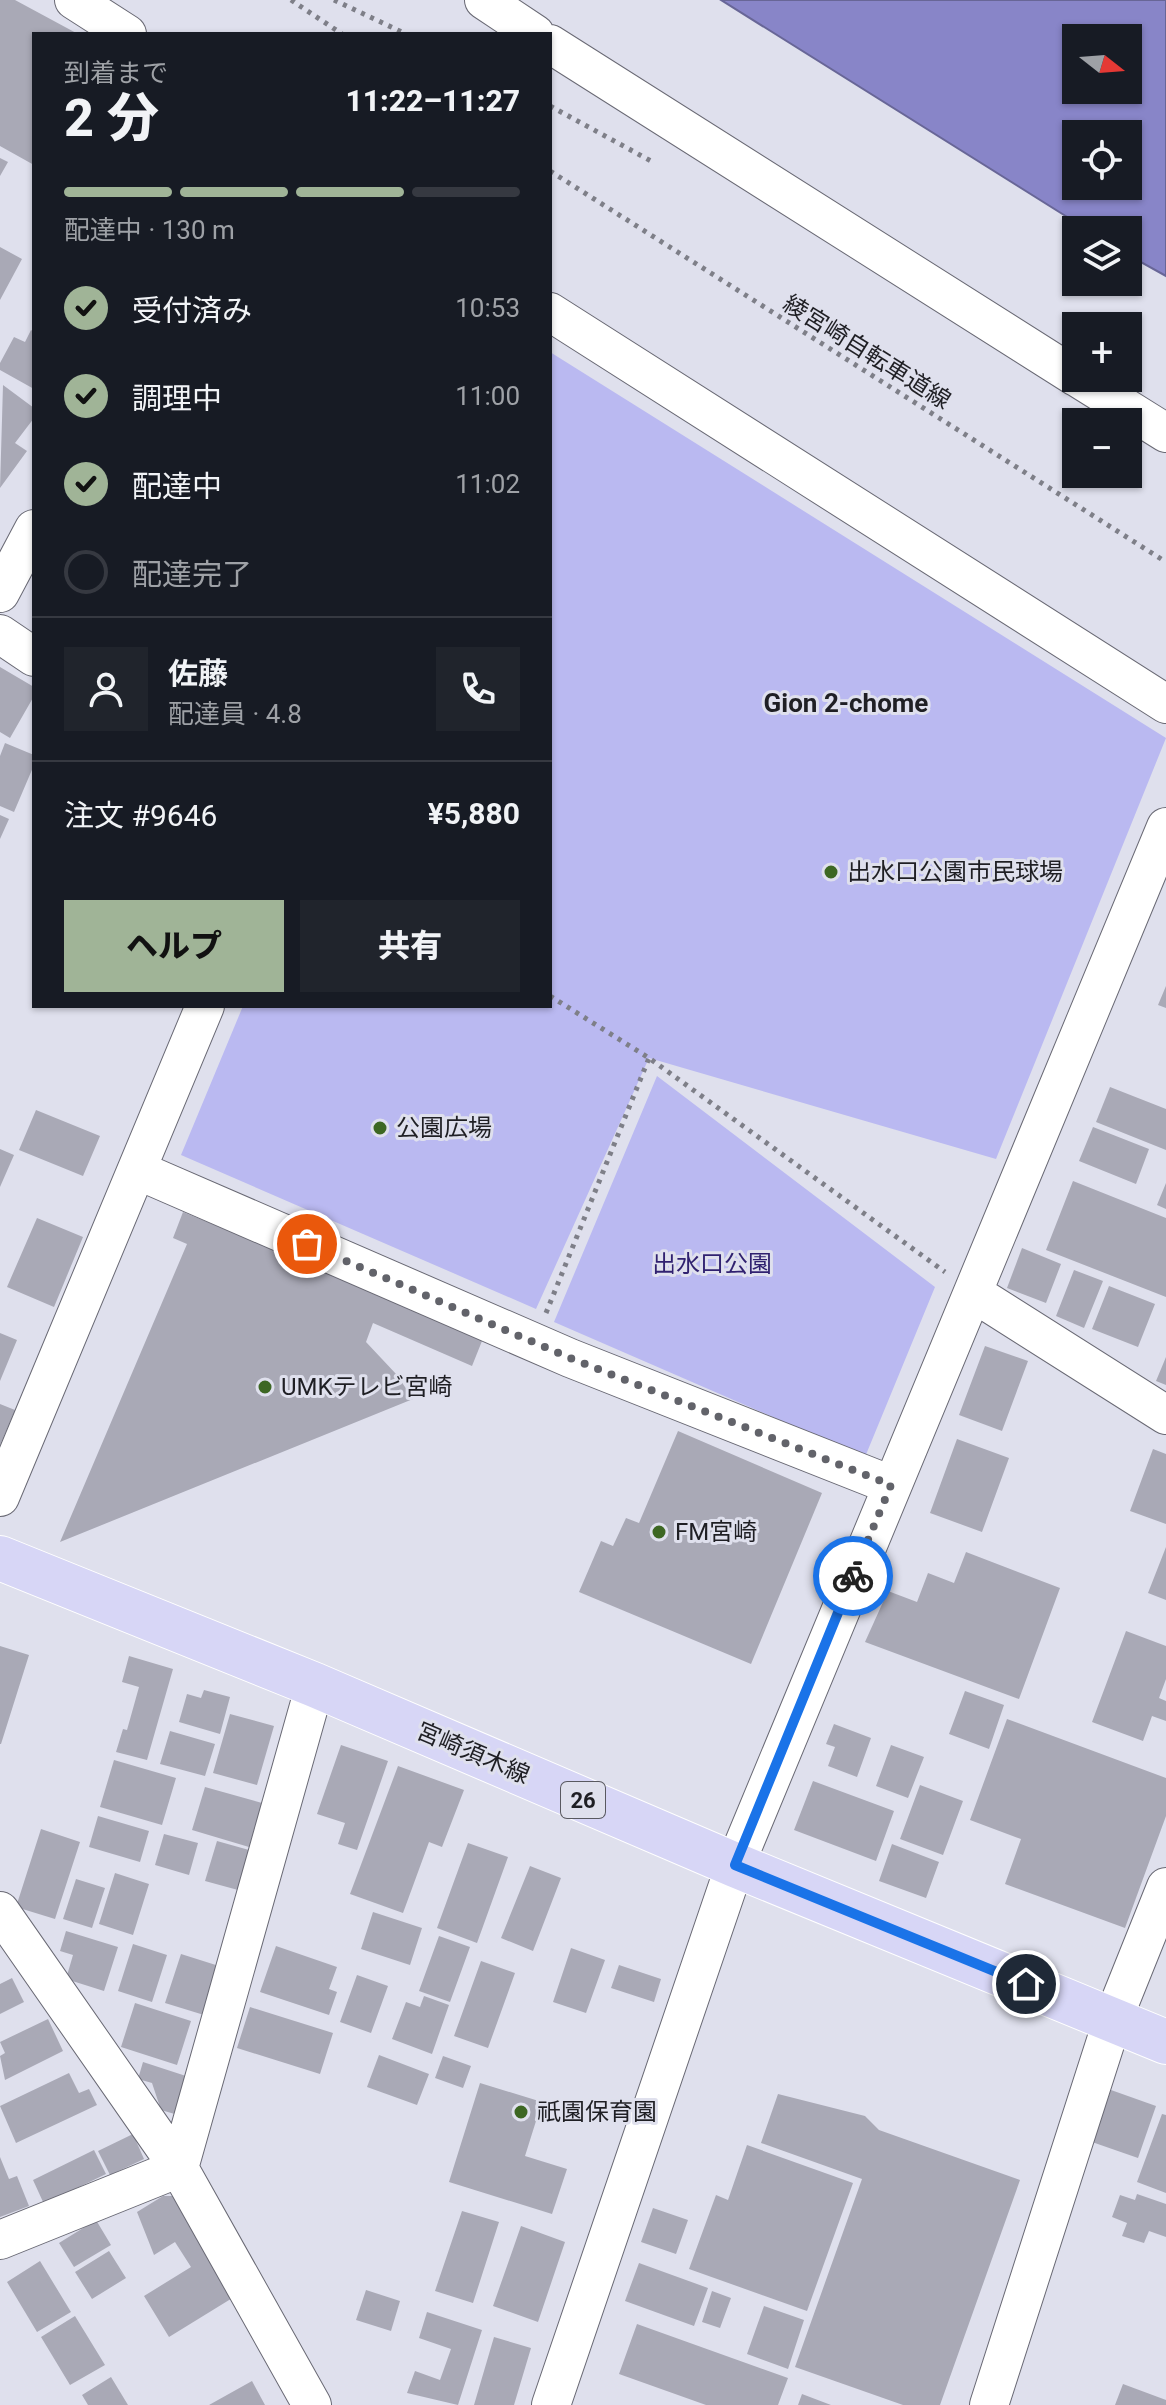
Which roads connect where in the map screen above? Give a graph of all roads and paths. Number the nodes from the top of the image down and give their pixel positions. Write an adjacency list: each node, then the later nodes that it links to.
1 (74, 0): 5 (street)
2 (291, 0): 6 (path)
3 (334, 0): 7 (path)
4 (484, 0): 8 (street)
5 (124, 32)
6 (339, 32)
7 (402, 32)
8 (532, 32)
9 (552, 45): 14 (street)
10 (552, 107): 11 (path)
11 (651, 161)
12 (552, 172): 18 (path, 綾宮崎自転車道線)
13 (552, 313): 22 (street)
14 (1062, 368)
15 (1101, 392): 16 (street)
16 (1166, 433)
17 (32, 533): 19 (street)
18 (1166, 562)
19 (0, 593)
20 (0, 634): 21 (street)
21 (32, 656)
22 (1166, 704)
23 (1166, 827): 28 (street)
24 (552, 997): 26 (path)
25 (204, 1008): 27 (street)
26 (649, 1058): 28 (path); 29 (path)
27 (137, 1170): 29 (street); 32 (street)
28 (975, 1294): 30 (street); 31 (street)
29 (534, 1343): 31 (street)
30 (1166, 1415)
31 (891, 1485): 35 (street)
32 (0, 1497)
33 (0, 1558): 34 (main road, 宮崎須木線 / 26)
34 (315, 1685): 35 (main road, 宮崎須木線 / 26); 40 (street)
35 (735, 1865): 38 (main road, 宮崎須木線 / 26); 43 (street)
36 (1166, 1887): 38 (street)
37 (0, 1911): 40 (street)
38 (1113, 2019): 39 (main road, 宮崎須木線 / 26); 44 (street)
39 (1166, 2042)
40 (179, 2168): 41 (street); 42 (street)
41 (0, 2240)
42 (312, 2405)
43 (551, 2405)
44 (989, 2405)

